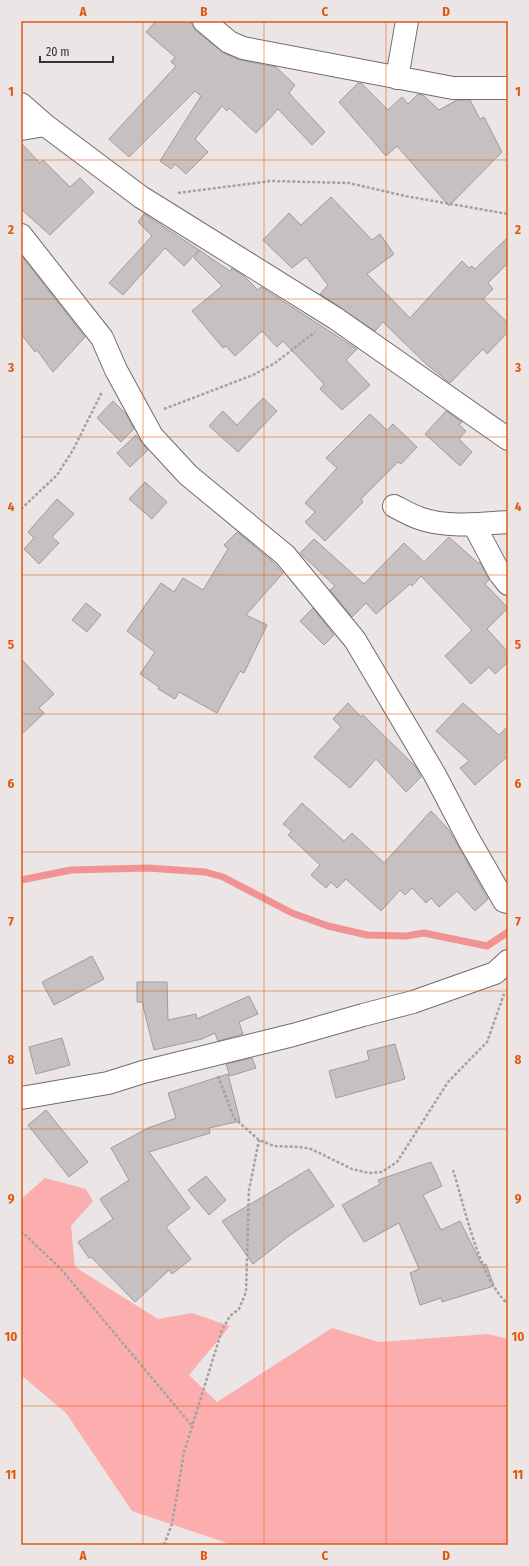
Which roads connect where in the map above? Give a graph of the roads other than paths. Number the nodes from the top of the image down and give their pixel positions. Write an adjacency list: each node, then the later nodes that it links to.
1 (204, 21): 3 (street)
2 (407, 21): 3 (street)
3 (398, 78): 4 (street)
4 (508, 88)
5 (21, 104): 6 (street)
6 (45, 125): 7 (street); 9 (street)
7 (21, 129)
8 (21, 235): 14 (street)
9 (508, 439)
10 (394, 506): 12 (street)
11 (508, 522): 12 (street)
12 (474, 525): 13 (street)
13 (508, 584)
14 (508, 902)
15 (508, 961): 16 (street)
16 (21, 1098)

